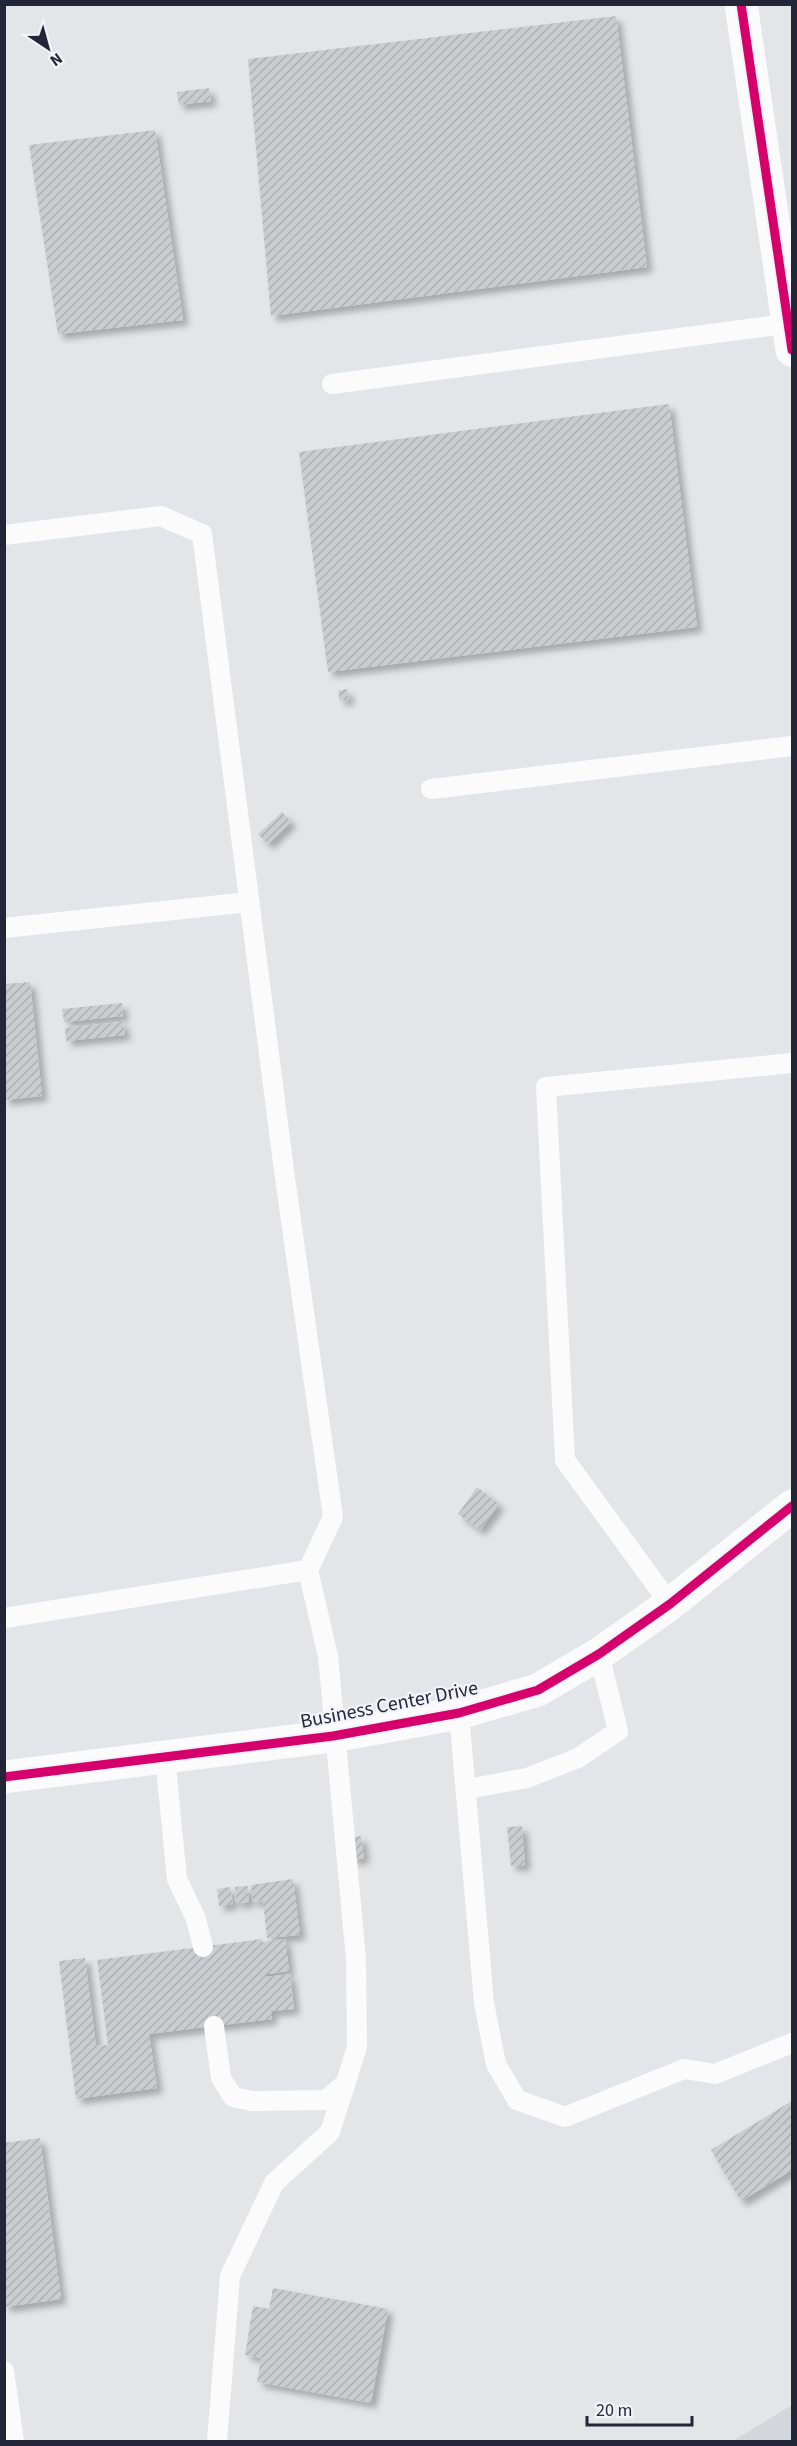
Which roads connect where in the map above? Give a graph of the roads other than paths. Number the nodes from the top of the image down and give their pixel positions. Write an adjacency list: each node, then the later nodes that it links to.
1 (741, 4): 2 (street)
2 (791, 332): 3 (lane)
3 (332, 384)
4 (4, 535): 7 (lane)
5 (792, 746): 6 (lane)
6 (431, 789)
7 (249, 902): 8 (lane); 11 (lane)
8 (4, 928)
9 (792, 1063): 12 (lane)
10 (792, 1506): 12 (street, Business Center Drive)
11 (308, 1570): 13 (lane); 16 (lane)
12 (670, 1604): 14 (street, Business Center Drive)
13 (4, 1618)
14 (599, 1654): 15 (street, Business Center Drive); 19 (lane)
15 (459, 1713): 16 (street, Business Center Drive); 19 (lane)
16 (333, 1736): 17 (street, Business Center Drive); 23 (lane)
17 (165, 1757): 18 (street, Business Center Drive); 20 (lane)
18 (4, 1777)
19 (467, 1789): 22 (lane)
20 (203, 1947)
21 (214, 2025): 23 (lane)
22 (792, 2043)
23 (345, 2084): 26 (lane)
24 (4, 2371): 25 (lane)
25 (14, 2442)
26 (218, 2442)

